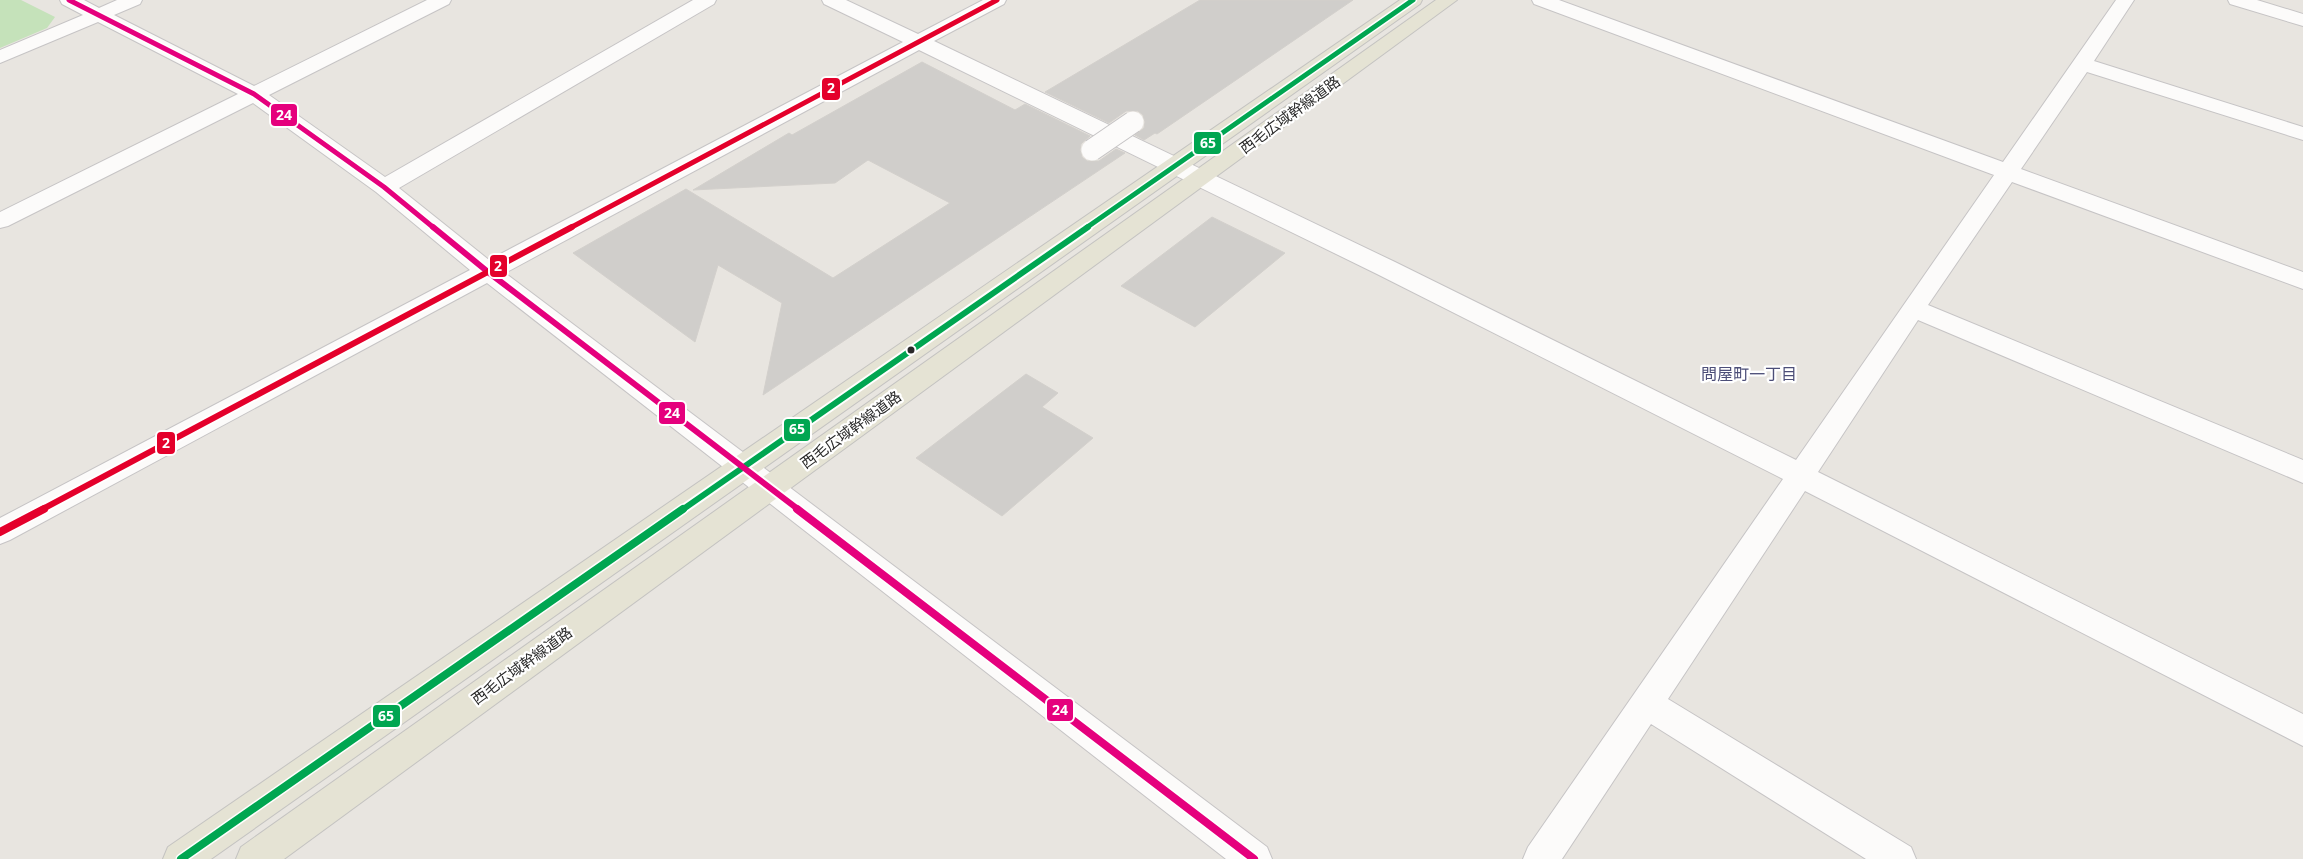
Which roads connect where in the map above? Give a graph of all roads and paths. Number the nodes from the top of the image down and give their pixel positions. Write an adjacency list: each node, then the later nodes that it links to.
1 (69, 0): 12 (street)
2 (133, 0): 12 (street)
3 (442, 0): 17 (street)
4 (707, 0): 24 (street)
5 (831, 0): 14 (street)
6 (997, 0): 14 (street)
7 (1413, 0): 21 (main road, 西毛広域幹線道路)
8 (1448, 0): 23 (main road, 西毛広域幹線道路)
9 (1541, 0): 22 (street)
10 (2125, 0): 16 (street)
11 (2237, 0): 13 (street)
12 (99, 14): 15 (street); 17 (street)
13 (2303, 20)
14 (920, 42): 21 (street); 26 (street)
15 (0, 57)
16 (2083, 64): 19 (street); 22 (street)
17 (254, 94): 24 (street); 25 (street)
18 (1133, 122): 20 (street, bridge)
19 (2303, 134)
20 (1092, 150)
21 (1176, 165): 23 (street); 29 (main road, 西毛広域幹線道路)
22 (2006, 171): 27 (street); 28 (street)
23 (1203, 177): 31 (street); 32 (main road, 西毛広域幹線道路)
24 (384, 187): 26 (street)
25 (0, 221)
26 (488, 272): 29 (street); 33 (street)
27 (2303, 281)
28 (1913, 308): 30 (street); 31 (street)
29 (742, 467): 32 (street); 36 (main road, 西毛広域幹線道路)
30 (2303, 472)
31 (1800, 475): 34 (street); 35 (street)
32 (770, 488): 37 (main road, 西毛広域幹線道路); 38 (street)
33 (0, 532)
34 (1647, 704): 39 (street); 40 (street)
35 (2303, 731)
36 (181, 859)
37 (254, 859)
38 (1254, 859)
39 (1540, 859)
40 (1898, 859)

